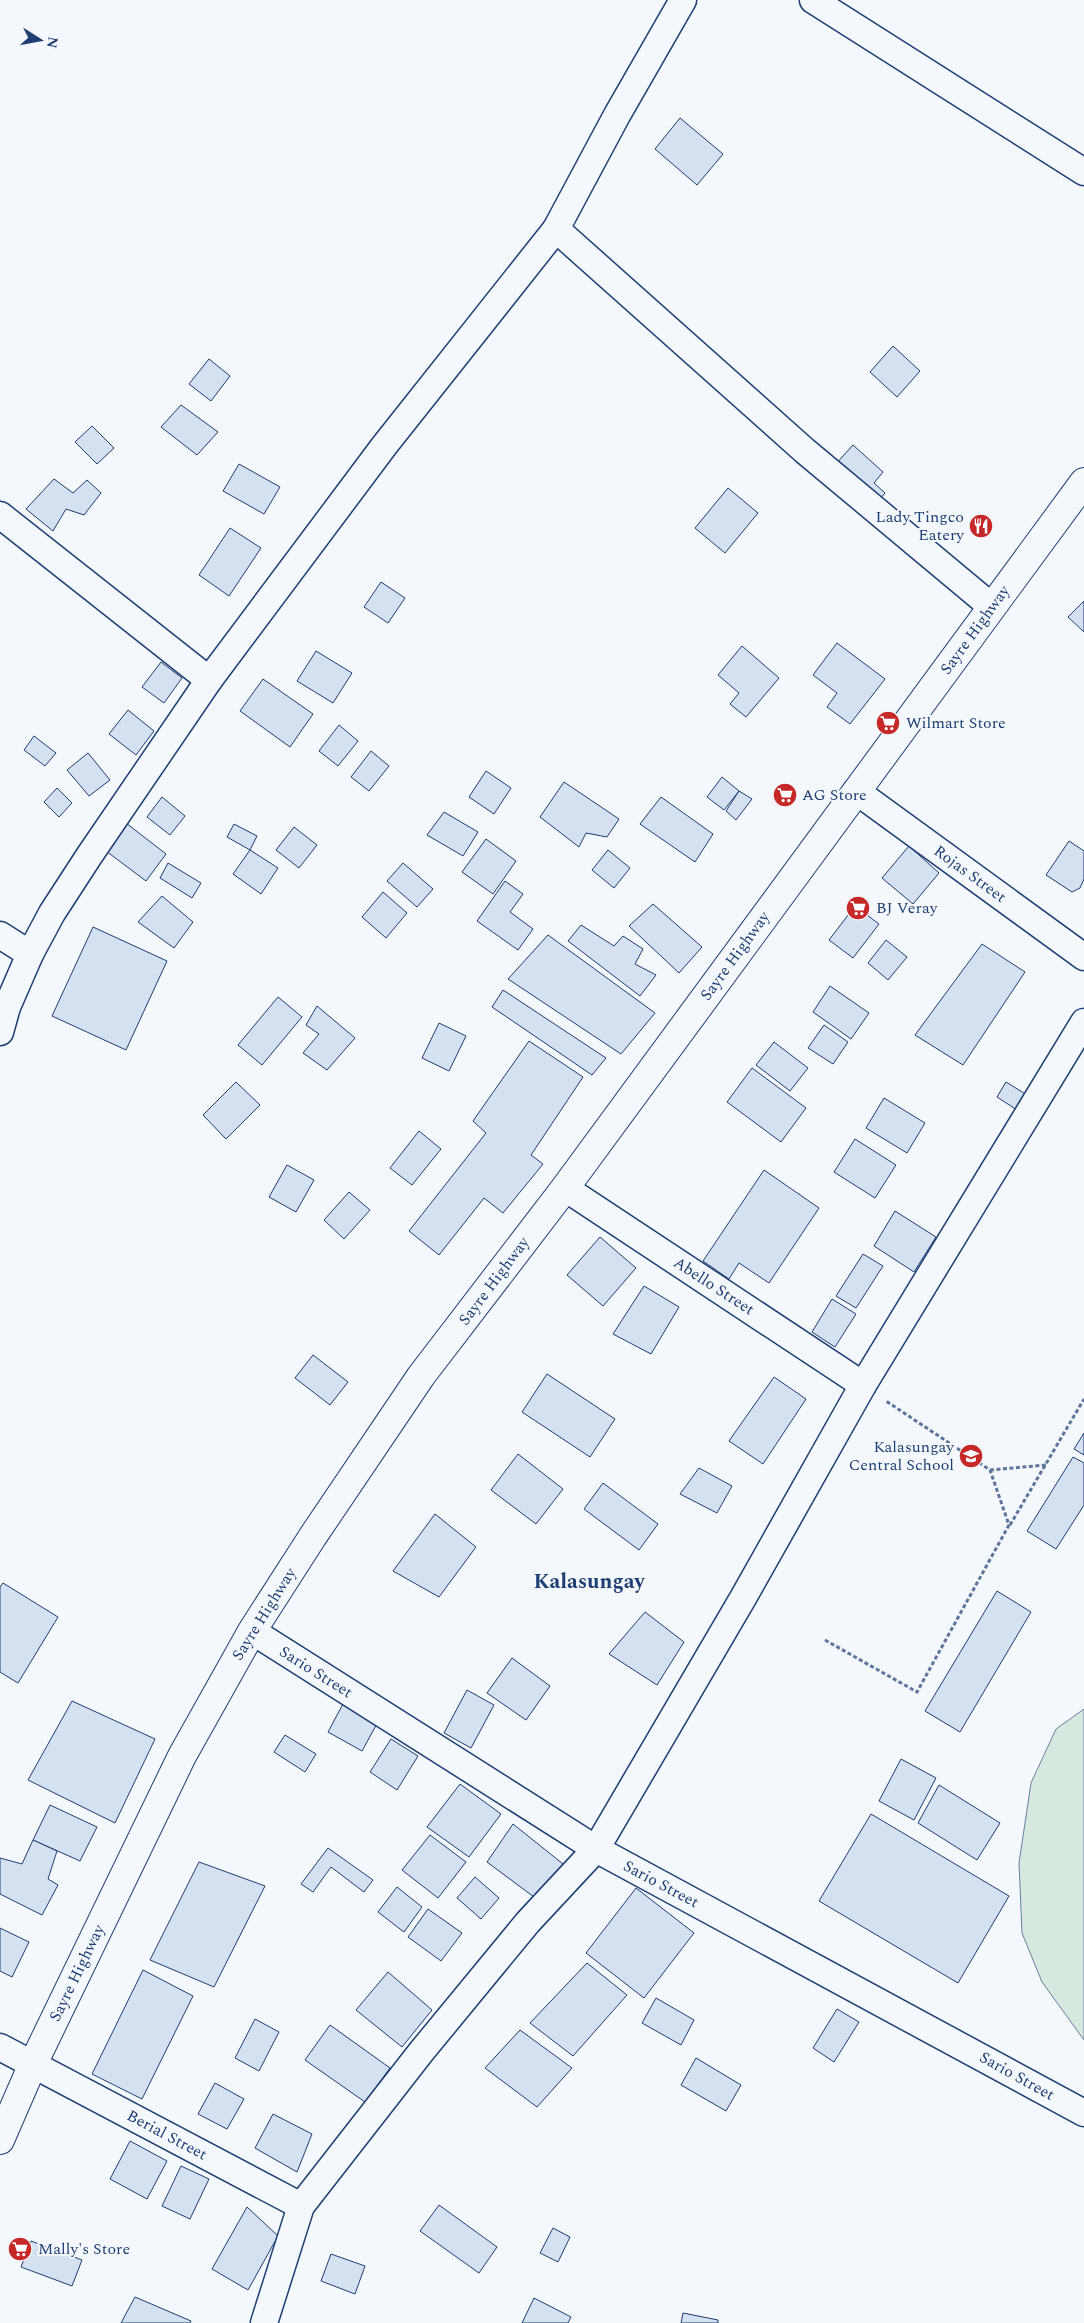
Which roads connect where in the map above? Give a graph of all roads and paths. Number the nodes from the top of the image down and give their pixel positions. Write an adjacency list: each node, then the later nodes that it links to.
1 (683, 0): 4 (street)
2 (813, 0): 3 (street)
3 (1084, 172)
4 (556, 228): 7 (street); 8 (street)
5 (1084, 482): 7 (highway, Sayre Highway)
6 (0, 515): 8 (street)
7 (992, 607): 9 (highway, Sayre Highway)
8 (208, 680): 11 (street)
9 (856, 791): 12 (street, Rojas Street); 15 (highway, Sayre Highway)
10 (0, 935): 11 (street)
11 (30, 954): 14 (street)
12 (1084, 957)
13 (1084, 1022): 16 (street)
14 (0, 1032)
15 (565, 1188): 16 (street, Abello Street); 21 (highway, Sayre Highway)
16 (863, 1384): 19 (path); 23 (street)
17 (1084, 1399): 18 (path)
18 (1046, 1465): 19 (path); 20 (path)
19 (990, 1470): 20 (path)
20 (1009, 1526): 22 (path)
21 (252, 1631): 23 (street, Sario Street); 25 (highway, Sayre Highway)
22 (825, 1640)
23 (596, 1849): 26 (street, Sario Street); 28 (street)
24 (0, 2047): 25 (street, Berial Street)
25 (33, 2064): 27 (highway, Sayre Highway); 28 (street, Berial Street)
26 (1084, 2113)
27 (0, 2140)
28 (301, 2206): 29 (street)
29 (264, 2323)

